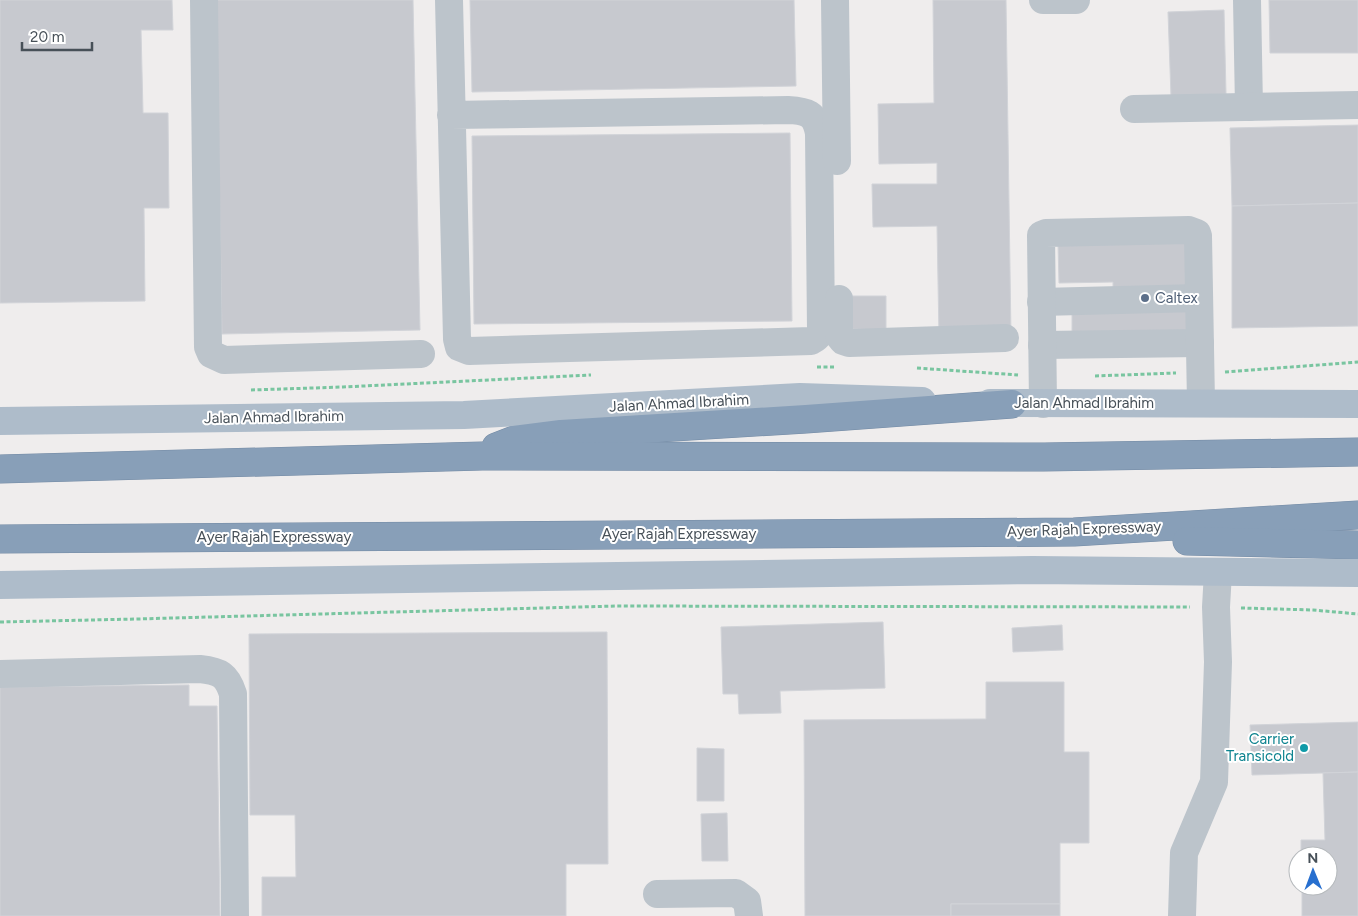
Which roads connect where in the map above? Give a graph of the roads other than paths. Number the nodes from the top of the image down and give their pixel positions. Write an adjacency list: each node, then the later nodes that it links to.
1 (204, 0): 16 (lane)
2 (448, 0): 10 (lane)
3 (835, 0): 13 (lane)
4 (1043, 0): 5 (lane)
5 (1076, 0)
6 (1248, 0): 8 (lane)
7 (1358, 104): 8 (lane)
8 (1249, 106): 9 (lane)
9 (1134, 109)
10 (451, 115): 10 (lane)
11 (1199, 298): 12 (lane); 12 (lane); 14 (lane)
12 (1041, 302): 15 (lane)
13 (1005, 338)
14 (1200, 343): 15 (lane); 19 (lane)
15 (1042, 345): 18 (lane)
16 (421, 354)
17 (1012, 404): 18 (main road, Jalan Ahmad Ibrahim); 21 (main road, Jalan Ahmad Ibrahim); 23 (highway)
18 (1043, 404): 19 (main road, Jalan Ahmad Ibrahim)
19 (1201, 404): 20 (main road, Jalan Ahmad Ibrahim)
20 (1358, 404)
21 (0, 421)
22 (1358, 452): 23 (highway)
23 (482, 456): 24 (highway)
24 (0, 468)
25 (1358, 515): 26 (highway, Ayer Rajah Expressway)
26 (1074, 532): 27 (highway, Ayer Rajah Expressway); 28 (highway)
27 (0, 538)
28 (1358, 545)
29 (1218, 572): 30 (main road); 31 (main road); 36 (lane)
30 (1358, 573)
31 (0, 585)
32 (0, 674): 34 (lane)
33 (656, 894): 35 (lane)
34 (235, 916)
35 (749, 916)
36 (1182, 916)

